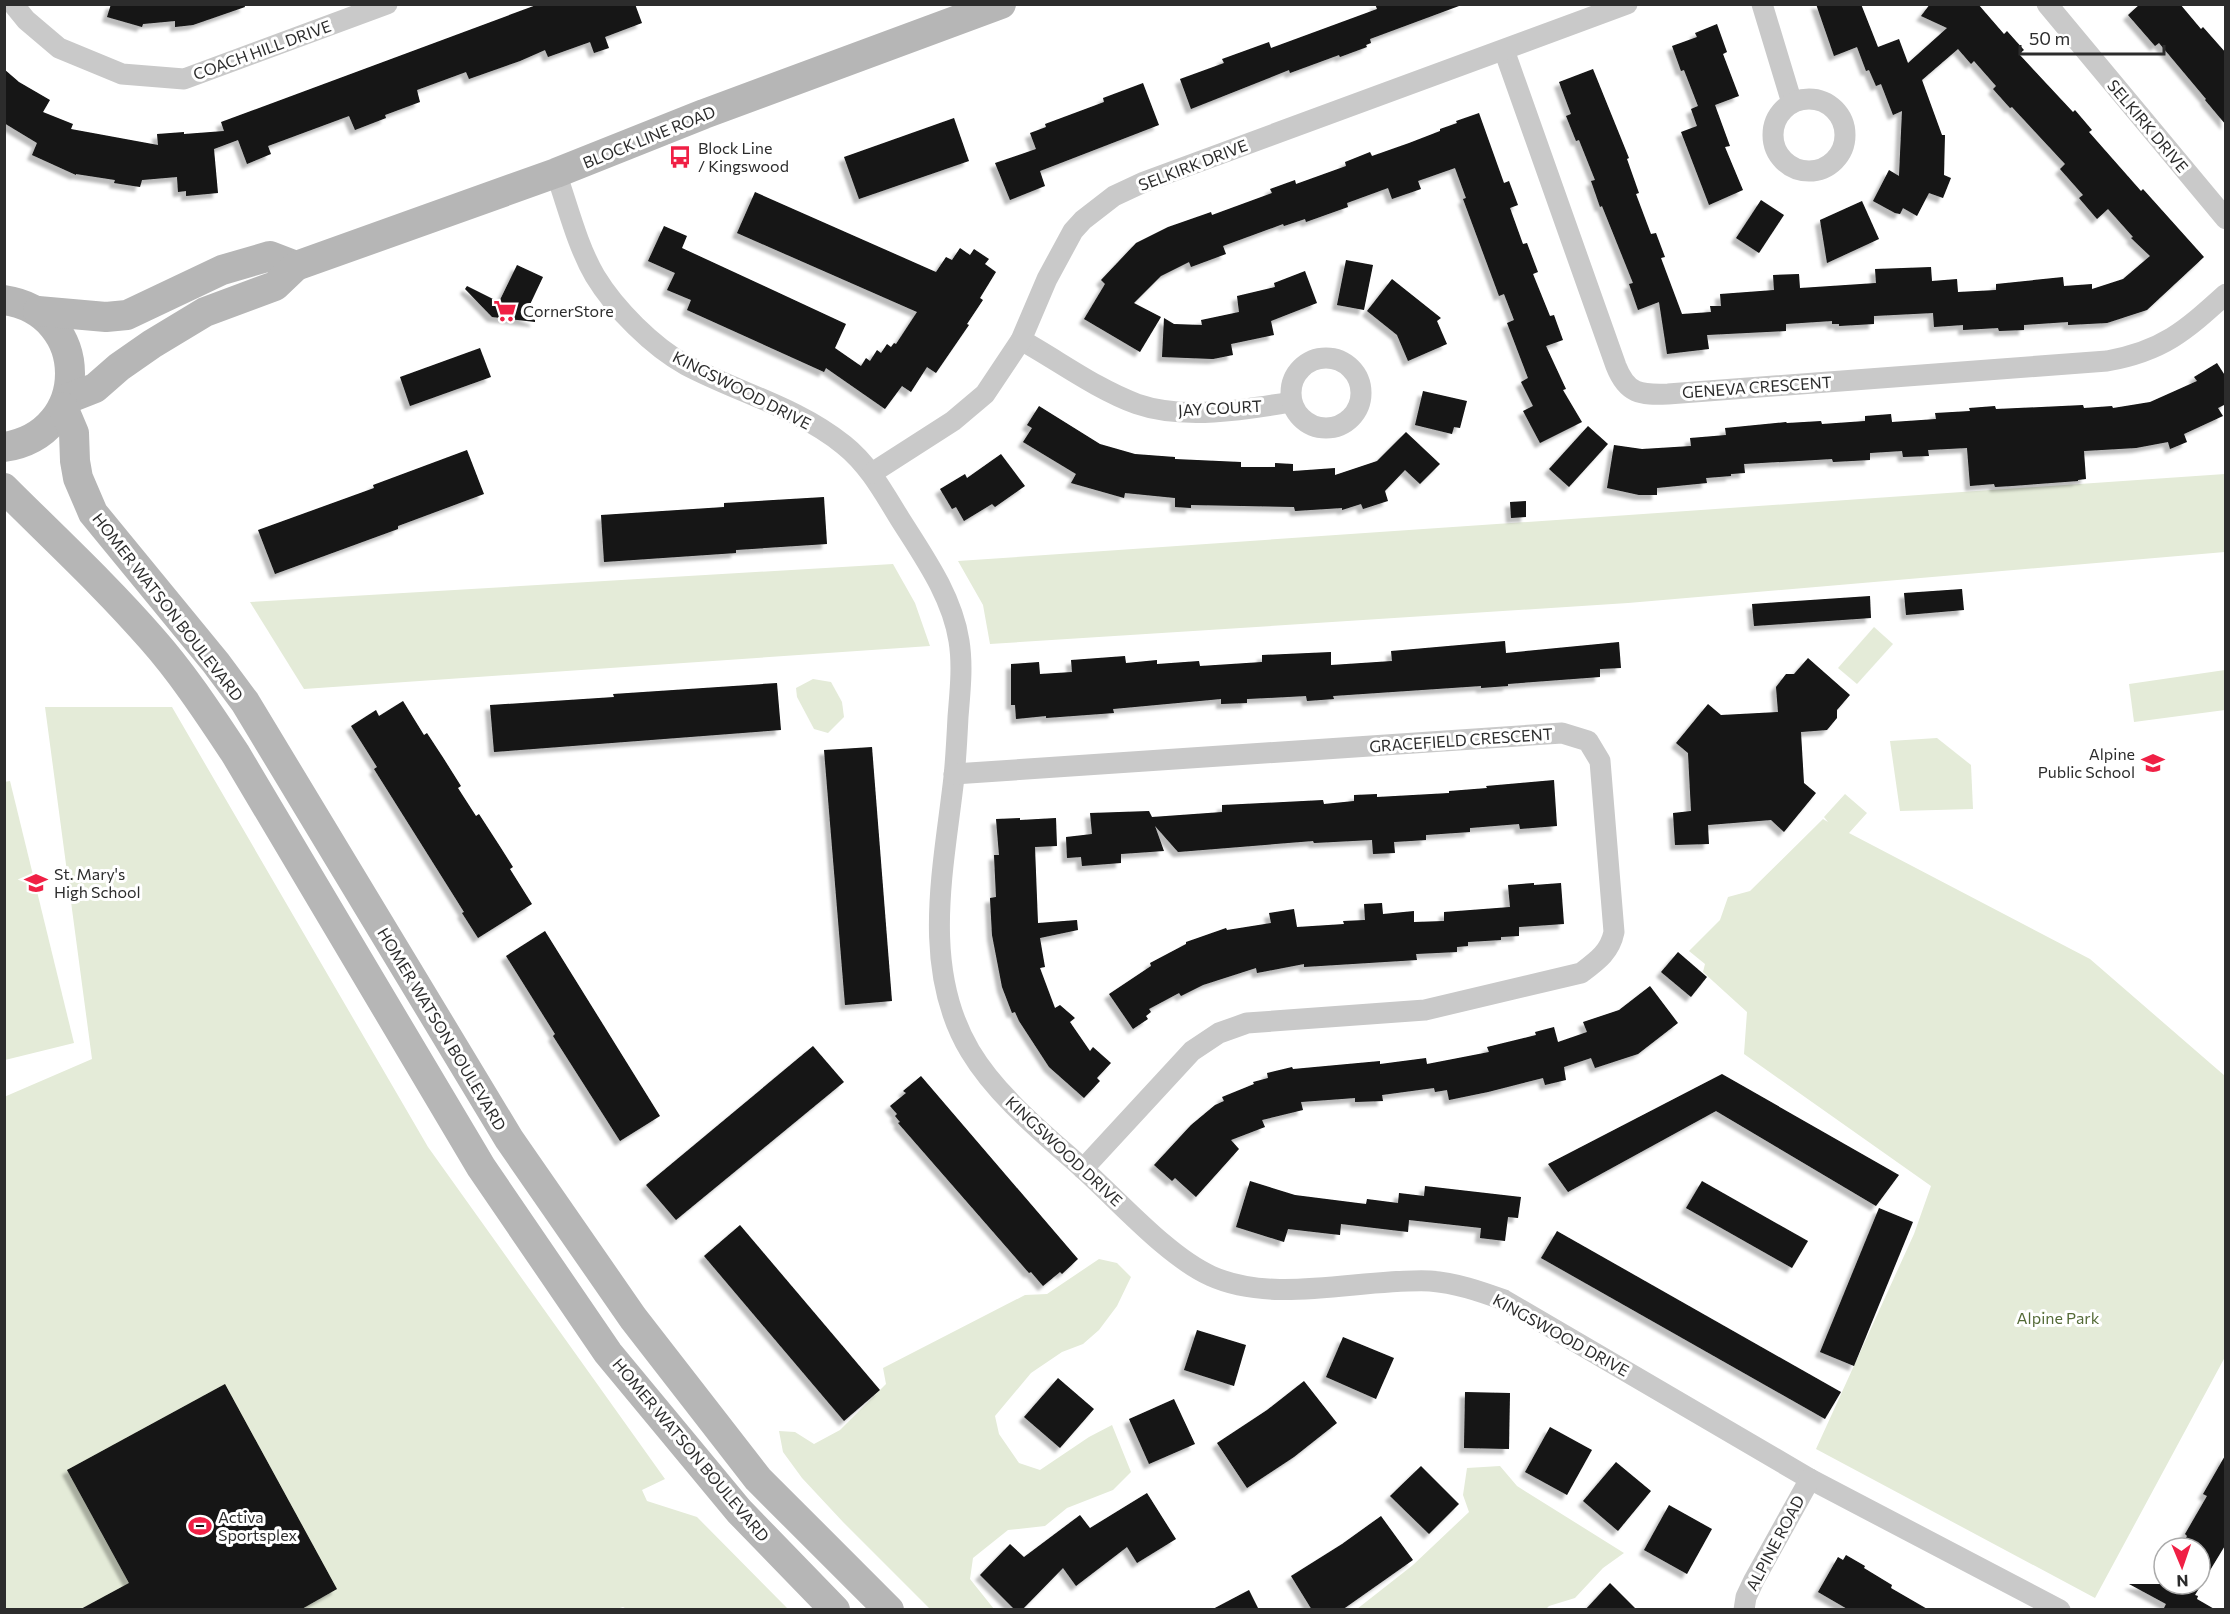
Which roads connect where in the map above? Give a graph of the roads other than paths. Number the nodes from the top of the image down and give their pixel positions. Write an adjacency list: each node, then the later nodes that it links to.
1 (13, 4): 2 (street, COACH HILL DRIVE)
2 (387, 4)
3 (1001, 4): 9 (main road, BLOCK LINE ROAD)
4 (1627, 4): 7 (street, SELKIRK DRIVE)
5 (1762, 4): 8 (street)
6 (2047, 4): 10 (street, SELKIRK DRIVE)
7 (1504, 50): 12 (street, GENEVA CRESCENT); 14 (street, SELKIRK DRIVE)
8 (1792, 103)
9 (556, 173): 11 (main road, BLOCK LINE ROAD); 18 (street, KINGSWOOD DRIVE)
10 (2226, 219)
11 (296, 266): 13 (main road); 16 (main road, BLOCK LINE ROAD)
12 (2226, 294)
13 (16, 299): 16 (main road)
14 (1021, 340): 15 (street, JAY COURT); 18 (street, SELKIRK DRIVE)
15 (1291, 402)
16 (65, 403): 17 (main road); 24 (main road, HOMER WATSON BOULEVARD)
17 (4, 447)
18 (872, 473): 20 (street, KINGSWOOD DRIVE)
19 (4, 488): 23 (main road, HOMER WATSON BOULEVARD)
20 (954, 774): 21 (street, KINGSWOOD DRIVE); 21 (street, GRACEFIELD CRESCENT)
21 (1083, 1169): 22 (street, KINGSWOOD DRIVE)
22 (1810, 1479): 25 (street, ALPINE ROAD); 26 (street, KINGSWOOD DRIVE)
23 (835, 1610)
24 (890, 1610)
25 (1744, 1610)
26 (2060, 1610)

